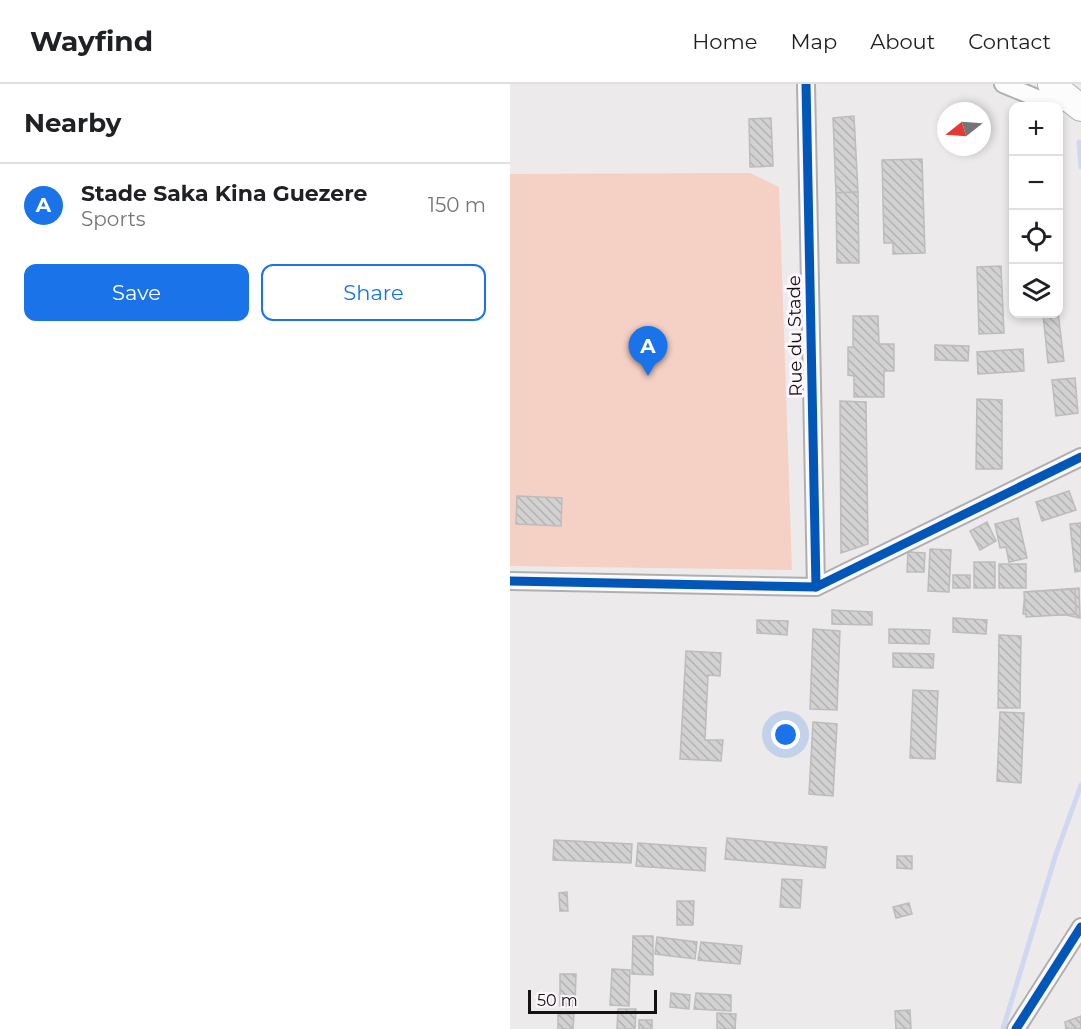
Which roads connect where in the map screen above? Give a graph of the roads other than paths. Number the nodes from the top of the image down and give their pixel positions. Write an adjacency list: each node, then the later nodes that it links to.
1 (806, 84): 10 (street, Rue du Stade)
2 (1003, 84): 4 (street)
3 (1051, 84): 5 (main road)
4 (1045, 102)
5 (1081, 108)
6 (1063, 110): 7 (street)
7 (1081, 117)
8 (1081, 457): 10 (street)
9 (510, 581): 10 (street)
10 (816, 587)
11 (1081, 927): 12 (street)
12 (1016, 1029)

